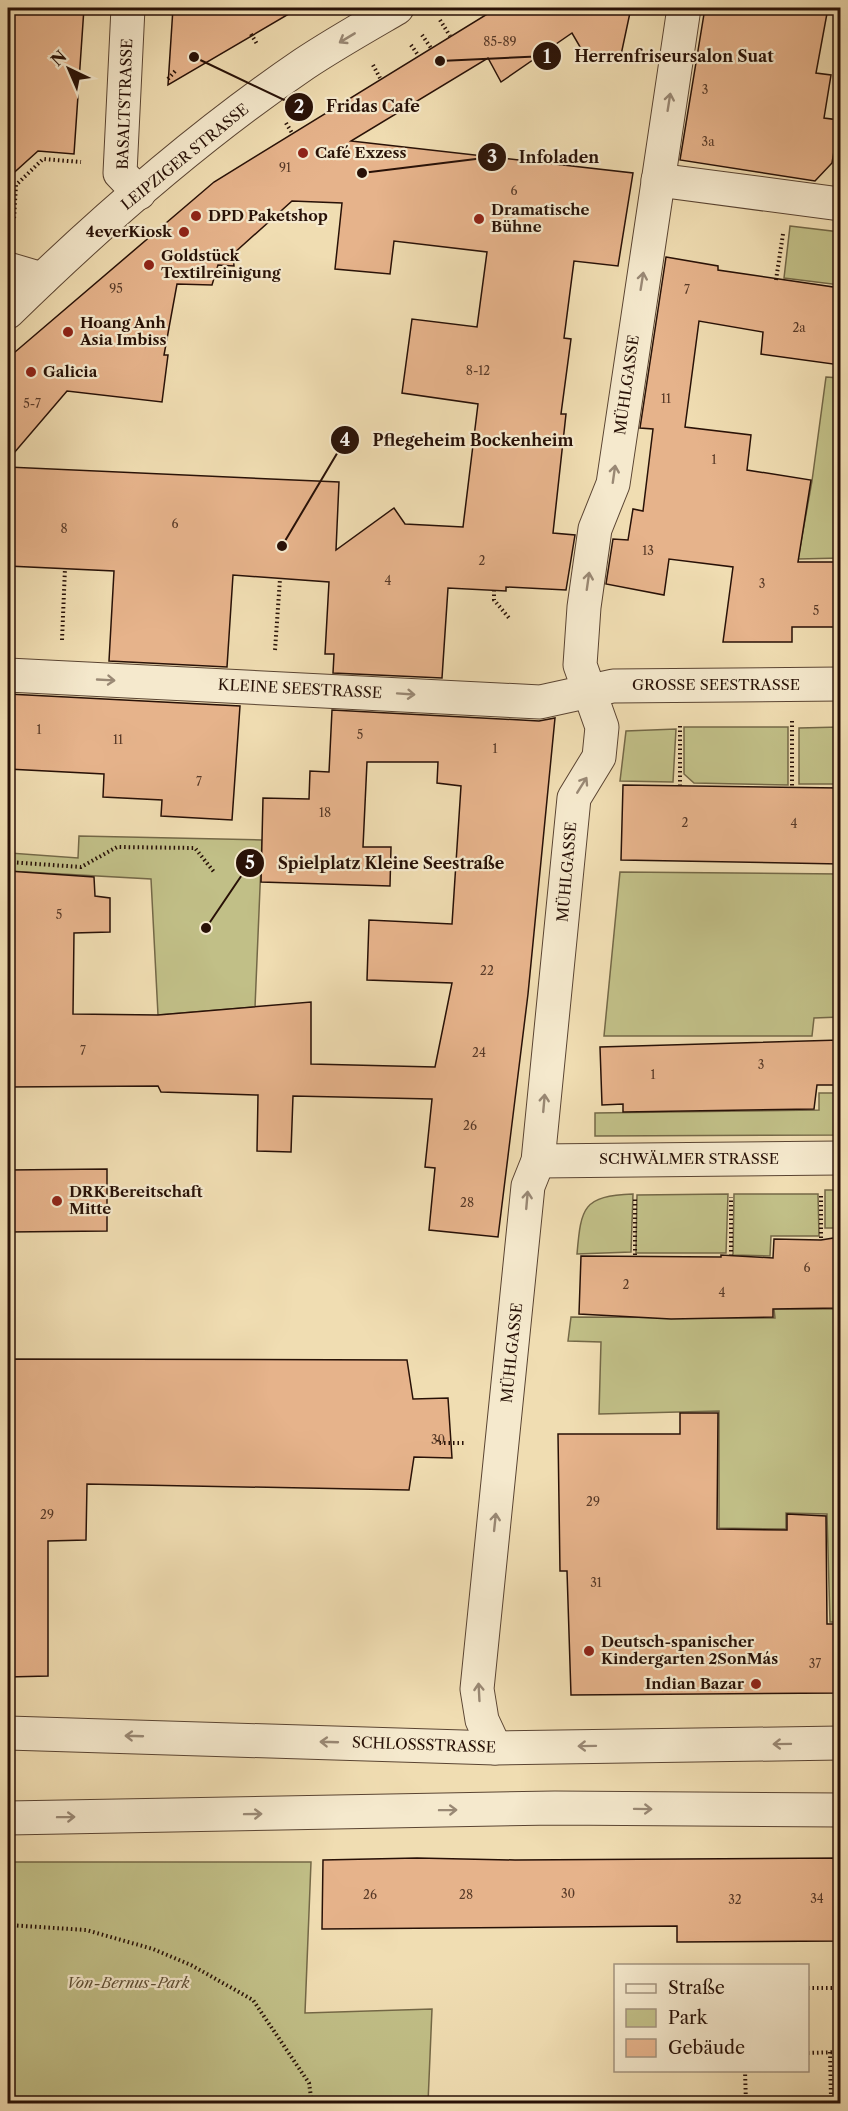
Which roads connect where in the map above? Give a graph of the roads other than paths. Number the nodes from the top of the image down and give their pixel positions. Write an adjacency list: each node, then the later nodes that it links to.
1 (128, 8): 5 (street, BASALTSTRASSE)
2 (397, 8): 5 (street, LEIPZIGER STRASSE, one-way to 5)
3 (684, 8): 4 (street, MÜHLGASSE, one-way to 3)
4 (658, 180): 6 (street); 12 (street, MÜHLGASSE, one-way to 4)
5 (139, 193): 8 (street, LEIPZIGER STRASSE)
6 (840, 204)
7 (8, 269): 8 (street)
8 (42, 279): 9 (street, LEIPZIGER STRASSE)
9 (8, 312)
10 (8, 675): 12 (street, KLEINE SEESTRASSE, one-way to 12)
11 (840, 684): 12 (street, GROSSE SEESTRASSE)
12 (591, 692): 14 (street, MÜHLGASSE, one-way to 12)
13 (840, 1158): 14 (street, SCHWÄLMER STRASSE)
14 (538, 1161): 17 (street, MÜHLGASSE, one-way to 14)
15 (8, 1733): 17 (street, SCHLOSSSTRASSE, one-way to 15)
16 (840, 1743): 17 (street, SCHLOSSSTRASSE, one-way to 17)
17 (495, 1748)
18 (840, 1810): 19 (street, one-way to 18)
19 (8, 1818)

